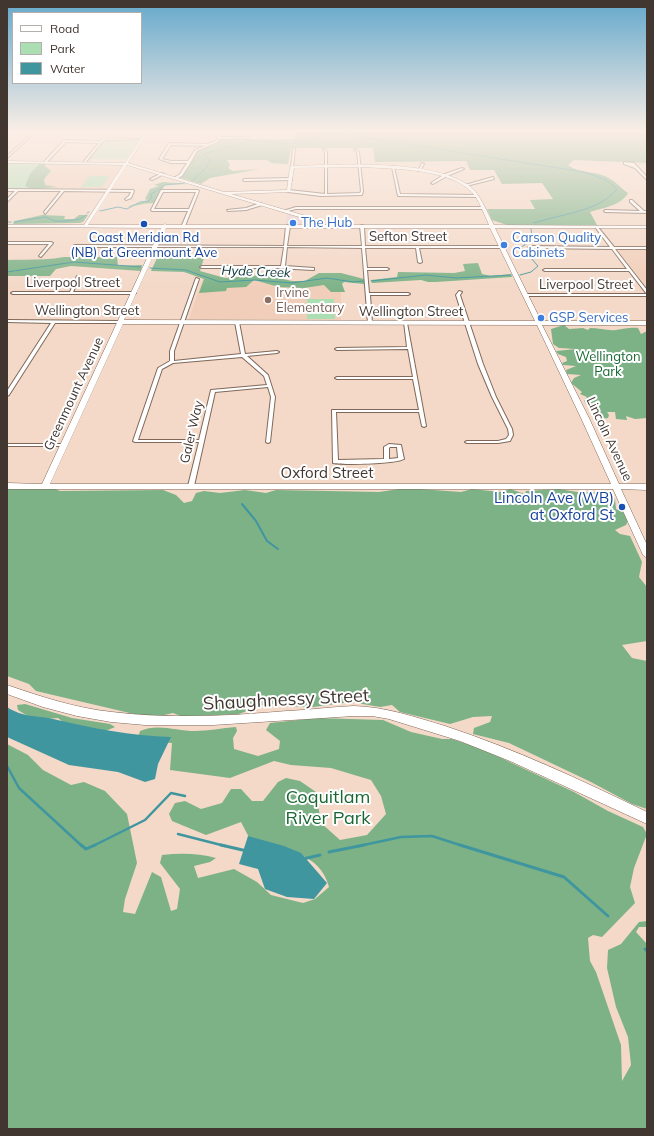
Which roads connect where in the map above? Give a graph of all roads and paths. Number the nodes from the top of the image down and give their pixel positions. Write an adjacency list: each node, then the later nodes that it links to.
1 (112, 185): 11 (street)
2 (200, 185): 13 (street)
3 (290, 185): 12 (street)
4 (326, 185): 14 (street)
5 (361, 185): 14 (street)
6 (396, 185): 15 (street)
7 (466, 185): 15 (street, Lincoln Avenue)
8 (7, 190): 9 (street)
9 (17, 190): 10 (street); 18 (street)
10 (63, 190): 11 (street); 27 (street)
11 (108, 191): 16 (street); 31 (street)
12 (289, 191): 13 (street); 14 (street)
13 (224, 192): 19 (street)
14 (326, 195)
15 (477, 196): 20 (street, Lincoln Avenue)
16 (126, 199)
17 (631, 200): 25 (street)
18 (7, 201)
19 (261, 204): 22 (street); 23 (street)
20 (483, 208): 23 (street); 35 (street, Lincoln Avenue)
21 (190, 210): 21 (street); 29 (street)
22 (228, 210)
23 (284, 210): 33 (street)
24 (605, 211): 25 (street)
25 (643, 212): 26 (street)
26 (647, 212)
27 (45, 213)
28 (165, 225): 29 (street); 31 (street); 40 (street, Greenmount Avenue)
29 (184, 225): 32 (street)
30 (7, 226): 31 (street)
31 (85, 226)
32 (288, 226): 33 (street); 41 (street)
33 (323, 226): 34 (street)
34 (362, 226): 35 (street); 42 (street)
35 (491, 227): 36 (street); 44 (street, Lincoln Avenue)
36 (597, 227): 37 (street); 47 (street)
37 (647, 227)
38 (9, 243): 46 (street); 49 (street)
39 (75, 246): 40 (street, Sefton Street)
40 (156, 246): 41 (street, Sefton Street); 64 (street, Greenmount Avenue)
41 (285, 247): 42 (street, Sefton Street); 52 (street)
42 (363, 247): 43 (street, Sefton Street); 54 (street)
43 (417, 247): 44 (street, Sefton Street); 50 (street)
44 (501, 247): 67 (street, Lincoln Avenue)
45 (530, 247): 47 (street)
46 (7, 248)
47 (613, 248): 48 (street); 57 (street)
48 (647, 248)
49 (41, 256)
50 (420, 262)
51 (202, 267): 52 (street)
52 (283, 267): 53 (street)
53 (313, 269)
54 (367, 269): 55 (street); 65 (street)
55 (387, 269)
56 (545, 270): 57 (street)
57 (630, 270): 61 (street)
58 (78, 277): 62 (street)
59 (197, 279): 72 (street)
60 (460, 292): 76 (street)
61 (647, 292)
62 (71, 293): 63 (street, Liverpool Street); 64 (street, Liverpool Street)
63 (12, 294)
64 (134, 294): 71 (street, Greenmount Avenue)
65 (368, 294): 66 (street); 74 (street)
66 (408, 294)
67 (525, 295): 68 (street, Liverpool Street); 77 (street, Lincoln Avenue)
68 (647, 295)
69 (7, 321): 70 (street, Wellington Street)
70 (53, 322): 71 (street, Wellington Street); 87 (street)
71 (121, 322): 72 (street, Wellington Street); 94 (street, Greenmount Avenue)
72 (182, 322): 73 (street, Wellington Street); 83 (street)
73 (237, 322): 74 (street, Wellington Street); 82 (street)
74 (370, 323): 75 (street, Wellington Street)
75 (405, 323): 76 (street, Wellington Street); 80 (street)
76 (467, 323): 77 (street, Wellington Street); 92 (street)
77 (539, 323): 78 (street, Wellington Street); 99 (street, Lincoln Avenue)
78 (647, 323)
79 (337, 348): 80 (street)
80 (409, 348): 85 (street)
81 (277, 352): 82 (street)
82 (243, 354): 83 (street); 86 (street)
83 (172, 362): 90 (street)
84 (337, 378): 85 (street)
85 (415, 378): 88 (street)
86 (269, 386): 90 (street, Galer Way); 91 (street)
87 (7, 395)
88 (421, 412): 89 (street); 95 (street)
89 (424, 426)
90 (201, 441): 98 (street, Galer Way)
91 (268, 442)
92 (467, 442)
93 (7, 445): 94 (street)
94 (64, 446): 97 (street, Greenmount Avenue)
95 (387, 461)
96 (7, 486): 97 (street, Oxford Street)
97 (45, 486): 98 (street, Oxford Street)
98 (191, 486): 99 (street, Oxford Street)
99 (618, 487): 100 (street, Oxford Street); 101 (street, Lincoln Avenue)
100 (647, 487)
101 (647, 555)
102 (7, 689): 103 (street, Shaughnessy Street)
103 (647, 818)

